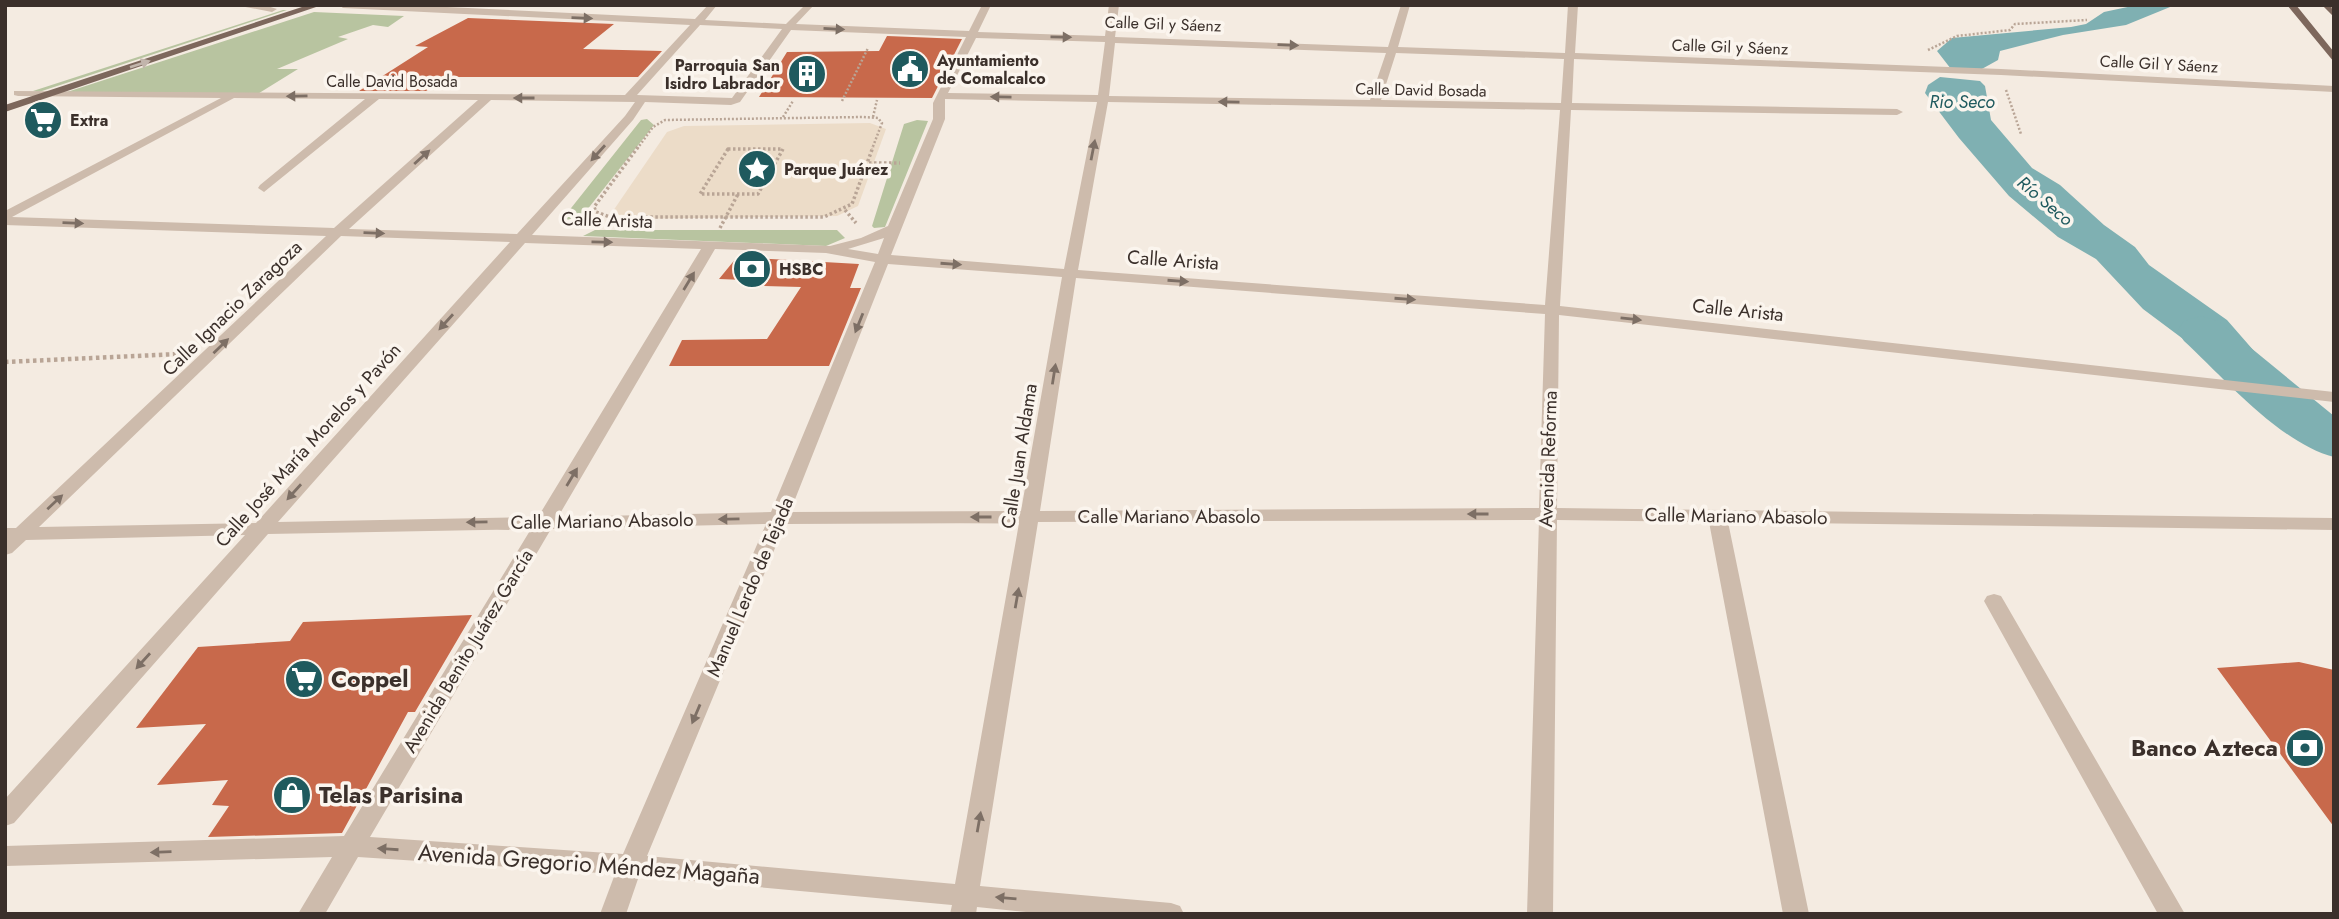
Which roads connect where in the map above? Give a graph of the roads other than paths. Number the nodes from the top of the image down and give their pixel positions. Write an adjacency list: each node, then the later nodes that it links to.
1 (239, 5): 14 (street)
2 (285, 5): 14 (main road)
3 (318, 5): 27 (main road, one-way to 3)
4 (342, 5): 16 (street, Calle Gil y Sáenz)
5 (529, 5): 16 (street)
6 (713, 5): 17 (street, Calle José María Morelos y Pavón)
7 (810, 5): 18 (street)
8 (987, 5): 19 (street, Manuel Lerdo de Tejada)
9 (1114, 5): 20 (street, Calle Juan Aldama)
10 (1406, 5): 21 (street)
11 (1573, 5): 22 (street, Avenida Reforma)
12 (2291, 5): 23 (main road)
13 (2326, 5): 15 (main road)
14 (272, 9): 26 (main road)
15 (2334, 13)
16 (509, 15): 17 (street, Calle Gil y Sáenz, one-way to 17)
17 (696, 23): 18 (street, Calle Gil y Sáenz); 33 (street, Calle José María Morelos y Pavón)
18 (788, 27): 19 (street, Calle Gil y Sáenz, one-way to 19); 33 (street, Calle David Bosada)
19 (975, 35): 20 (street, Calle Gil y Sáenz, one-way to 20); 29 (street, Manuel Lerdo de Tejada)
20 (1110, 38): 21 (street, Calle Gil y Sáenz, one-way to 21); 34 (street, Calle Juan Aldama)
21 (1390, 49): 22 (street, Calle Gil y Sáenz); 35 (street)
22 (1570, 56): 24 (street, Calle Gil y Sáenz); 36 (street, Avenida Reforma)
23 (2334, 59)
24 (1983, 72): 25 (street, Calle Gil Y Sáenz)
25 (2334, 89)
26 (18, 93): 27 (street, Calle David Bosada); 30 (main road)
27 (47, 93): 31 (street, Calle David Bosada); 37 (main road)
28 (377, 95): 31 (street, Calle David Bosada, one-way to 31); 32 (street, Calle David Bosada); 39 (street)
29 (944, 96): 34 (street, Calle David Bosada, one-way to 29); 41 (street, Manuel Lerdo de Tejada)
30 (5, 97)
31 (232, 97): 40 (street)
32 (488, 97): 33 (street, Calle David Bosada, one-way to 32); 42 (street, Calle Ignacio Zaragoza, one-way to 32)
33 (635, 99): 43 (street, Calle José María Morelos y Pavón, one-way to 43)
34 (1103, 99): 35 (street, Calle David Bosada, one-way to 34); 47 (street, Calle Juan Aldama, one-way to 34)
35 (1374, 105): 36 (street, Calle David Bosada)
36 (1566, 107): 38 (street, Calle David Bosada); 48 (street, Avenida Reforma)
37 (5, 108)
38 (1898, 112)
39 (264, 188)
40 (5, 218): 42 (street, Calle Arista, one-way to 42)
41 (893, 229): 45 (street); 46 (street, Manuel Lerdo de Tejada)
42 (339, 231): 43 (street, Calle Arista, one-way to 43); 57 (street, Calle Ignacio Zaragoza, one-way to 42)
43 (523, 237): 44 (street, Calle Arista, one-way to 44); 56 (street, Calle José María Morelos y Pavón, one-way to 56)
44 (711, 244): 45 (street, Calle Arista); 54 (street, Avenida Benito Juárez García, one-way to 44)
45 (826, 250): 46 (street, Calle Arista)
46 (883, 259): 47 (street, Calle Arista, one-way to 47); 53 (street, Manuel Lerdo de Tejada, one-way to 53)
47 (1070, 273): 48 (street, Calle Arista, one-way to 48); 51 (street, Calle Juan Aldama, one-way to 47)
48 (1552, 310): 49 (street, Calle Arista, one-way to 49); 50 (street, Avenida Reforma)
49 (2334, 397)
50 (1547, 514): 51 (street, Calle Mariano Abasolo, one-way to 51); 52 (street, Calle Mariano Abasolo); 68 (street, Avenida Reforma)
51 (1031, 516): 53 (street, Calle Mariano Abasolo, one-way to 53); 64 (street, Calle Juan Aldama, one-way to 51)
52 (1717, 516): 55 (street, Calle Mariano Abasolo); 69 (street)
53 (779, 518): 54 (street, Calle Mariano Abasolo, one-way to 54); 63 (street, Manuel Lerdo de Tejada, one-way to 63)
54 (546, 521): 56 (street, Calle Mariano Abasolo, one-way to 56); 61 (street, Avenida Benito Juárez García)
55 (2334, 524)
56 (263, 526): 57 (street, Calle Mariano Abasolo); 60 (street, Calle José María Morelos y Pavón, one-way to 60)
57 (13, 533): 58 (street, Calle Ignacio Zaragoza)
58 (5, 548)
59 (1994, 601): 70 (street)
60 (5, 816)
61 (350, 846): 62 (street, Avenida Gregorio Méndez Magaña, one-way to 62); 63 (street, Avenida Gregorio Méndez Magaña, one-way to 61); 65 (street, Avenida Benito Juárez García)
62 (5, 856)
63 (631, 865): 64 (street, Avenida Gregorio Méndez Magaña); 66 (street, Manuel Lerdo de Tejada)
64 (965, 904): 67 (street, Avenida Gregorio Méndez Magaña, one-way to 64)
65 (311, 914)
66 (613, 914)
67 (1171, 914)
68 (1540, 914)
69 (1796, 914)
70 (2172, 914)

